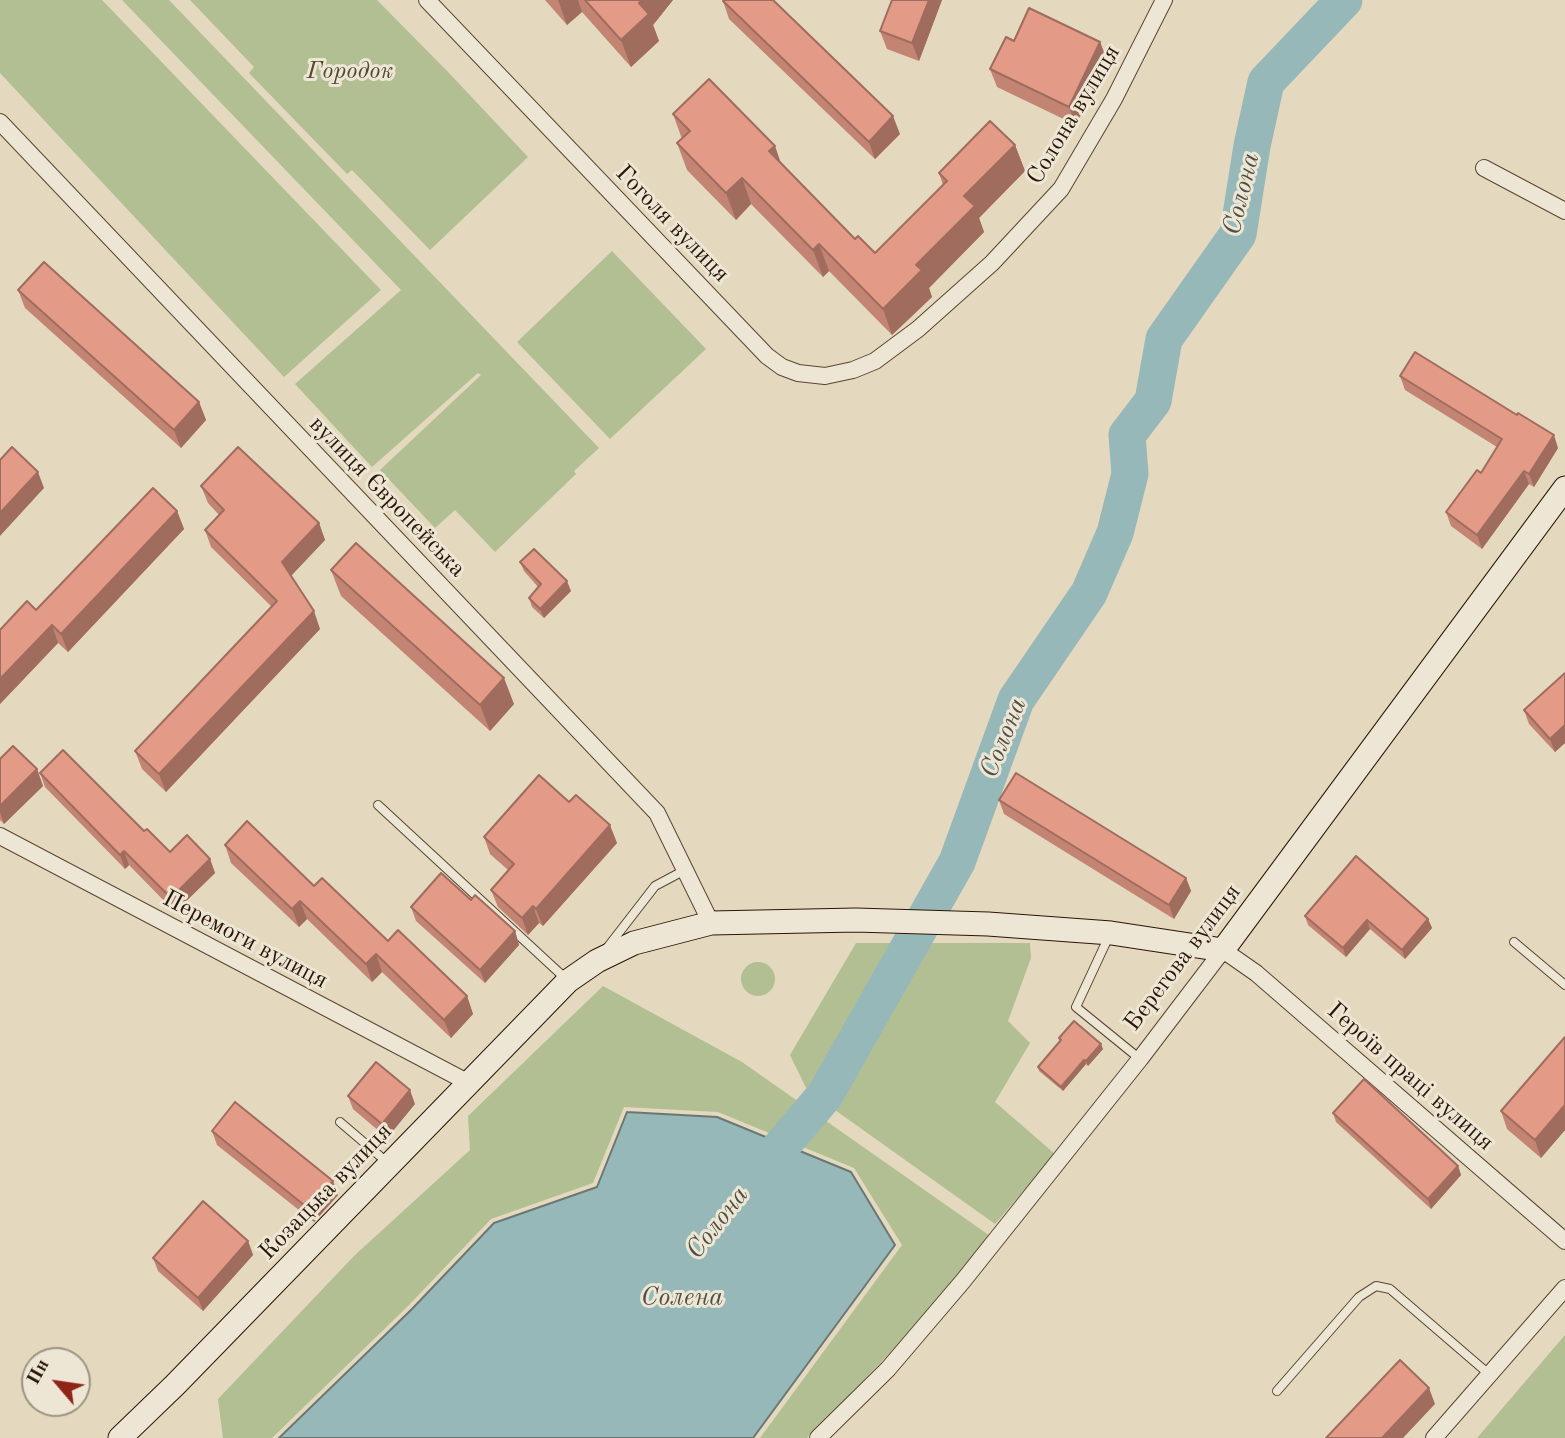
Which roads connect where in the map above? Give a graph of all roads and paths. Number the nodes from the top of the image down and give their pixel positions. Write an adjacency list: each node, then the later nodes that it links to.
1 (428, 0): 6 (street, Гоголя вулиця)
2 (1164, 0): 6 (street, Солона вулиця)
3 (0, 122): 10 (street, вулиця Європейська)
4 (1484, 169): 5 (street)
5 (1565, 211)
6 (918, 329)
7 (1565, 488): 14 (main road, Берегова вулиця)
8 (379, 805): 16 (lane)
9 (0, 836): 19 (street, Перемоги вулиця)
10 (685, 870): 11 (street, вулиця Європейська); 15 (lane)
11 (712, 923): 12 (main road, Козацька вулиця); 15 (main road, Козацька вулиця)
12 (1111, 933): 14 (main road, Козацька вулиця); 18 (lane)
13 (1514, 942): 17 (lane)
14 (1223, 950): 18 (street, Берегова вулиця); 22 (street, Героїв праці вулиця)
15 (597, 961): 16 (main road, Козацька вулиця)
16 (569, 981): 19 (main road, Козацька вулиця)
17 (1565, 985)
18 (1140, 1059): 27 (street, Берегова вулиця)
19 (469, 1083): 21 (main road, Козацька вулиця)
20 (340, 1122): 21 (lane)
21 (390, 1165): 26 (main road, Козацька вулиця)
22 (1565, 1241)
23 (1565, 1288): 24 (street)
24 (1490, 1375): 25 (lane); 28 (street)
25 (1277, 1391)
26 (120, 1438)
27 (818, 1438)
28 (1434, 1438)

